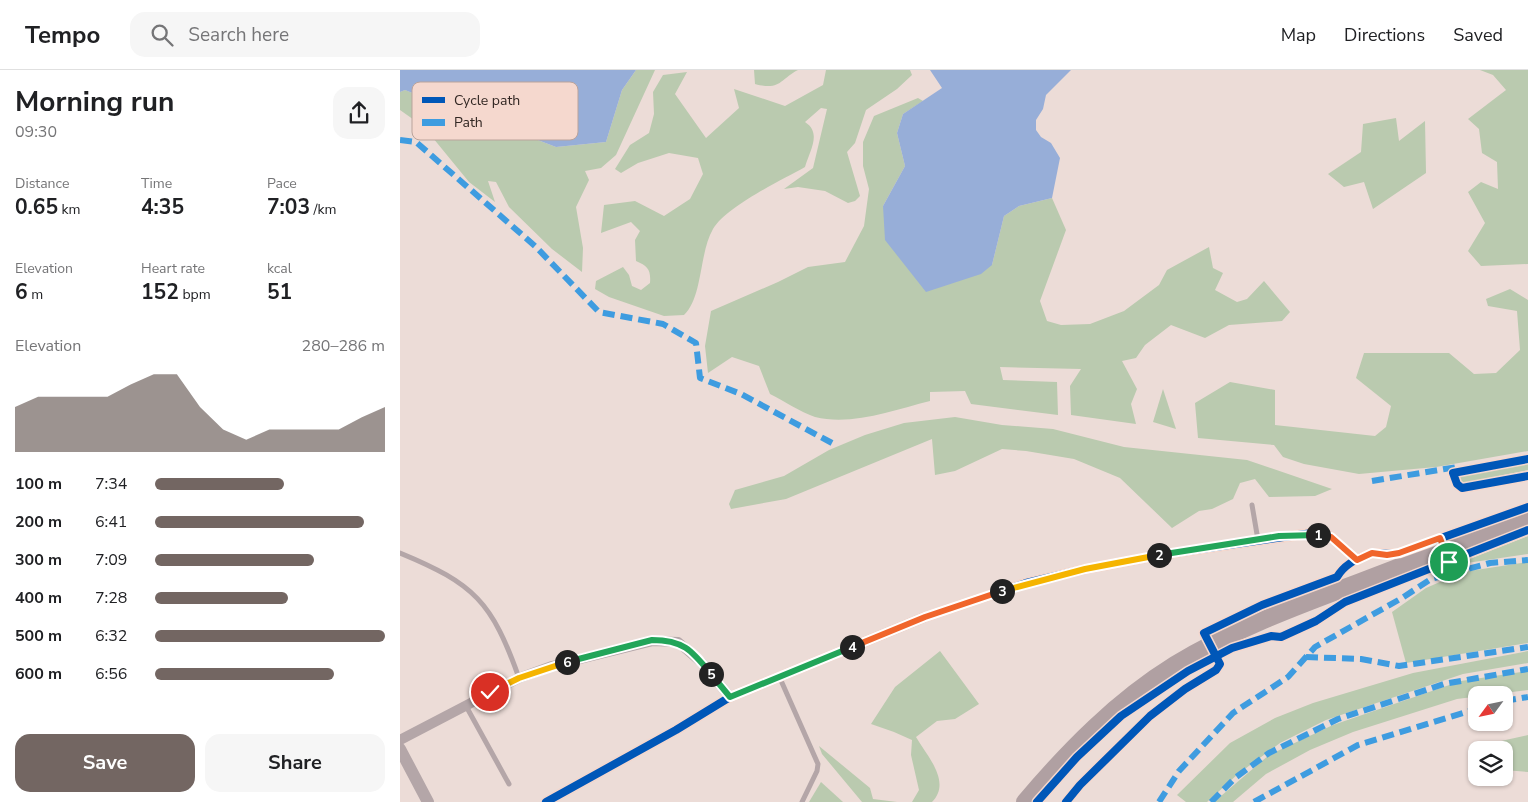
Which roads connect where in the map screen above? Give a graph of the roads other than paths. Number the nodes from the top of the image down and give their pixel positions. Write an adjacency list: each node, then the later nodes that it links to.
1 (1252, 505): 4 (lane)
2 (1528, 518): 16 (highway)
3 (1312, 533): 4 (street)
4 (1258, 540): 6 (street)
5 (400, 553): 7 (lane)
6 (779, 676): 8 (street); 15 (lane)
7 (519, 678): 8 (street); 9 (street)
8 (730, 697): 14 (street)
9 (466, 705): 10 (street); 12 (lane)
10 (400, 740)
11 (400, 749): 13 (street)
12 (508, 784)
13 (428, 802)
14 (546, 802)
15 (802, 802)
16 (1025, 802)

